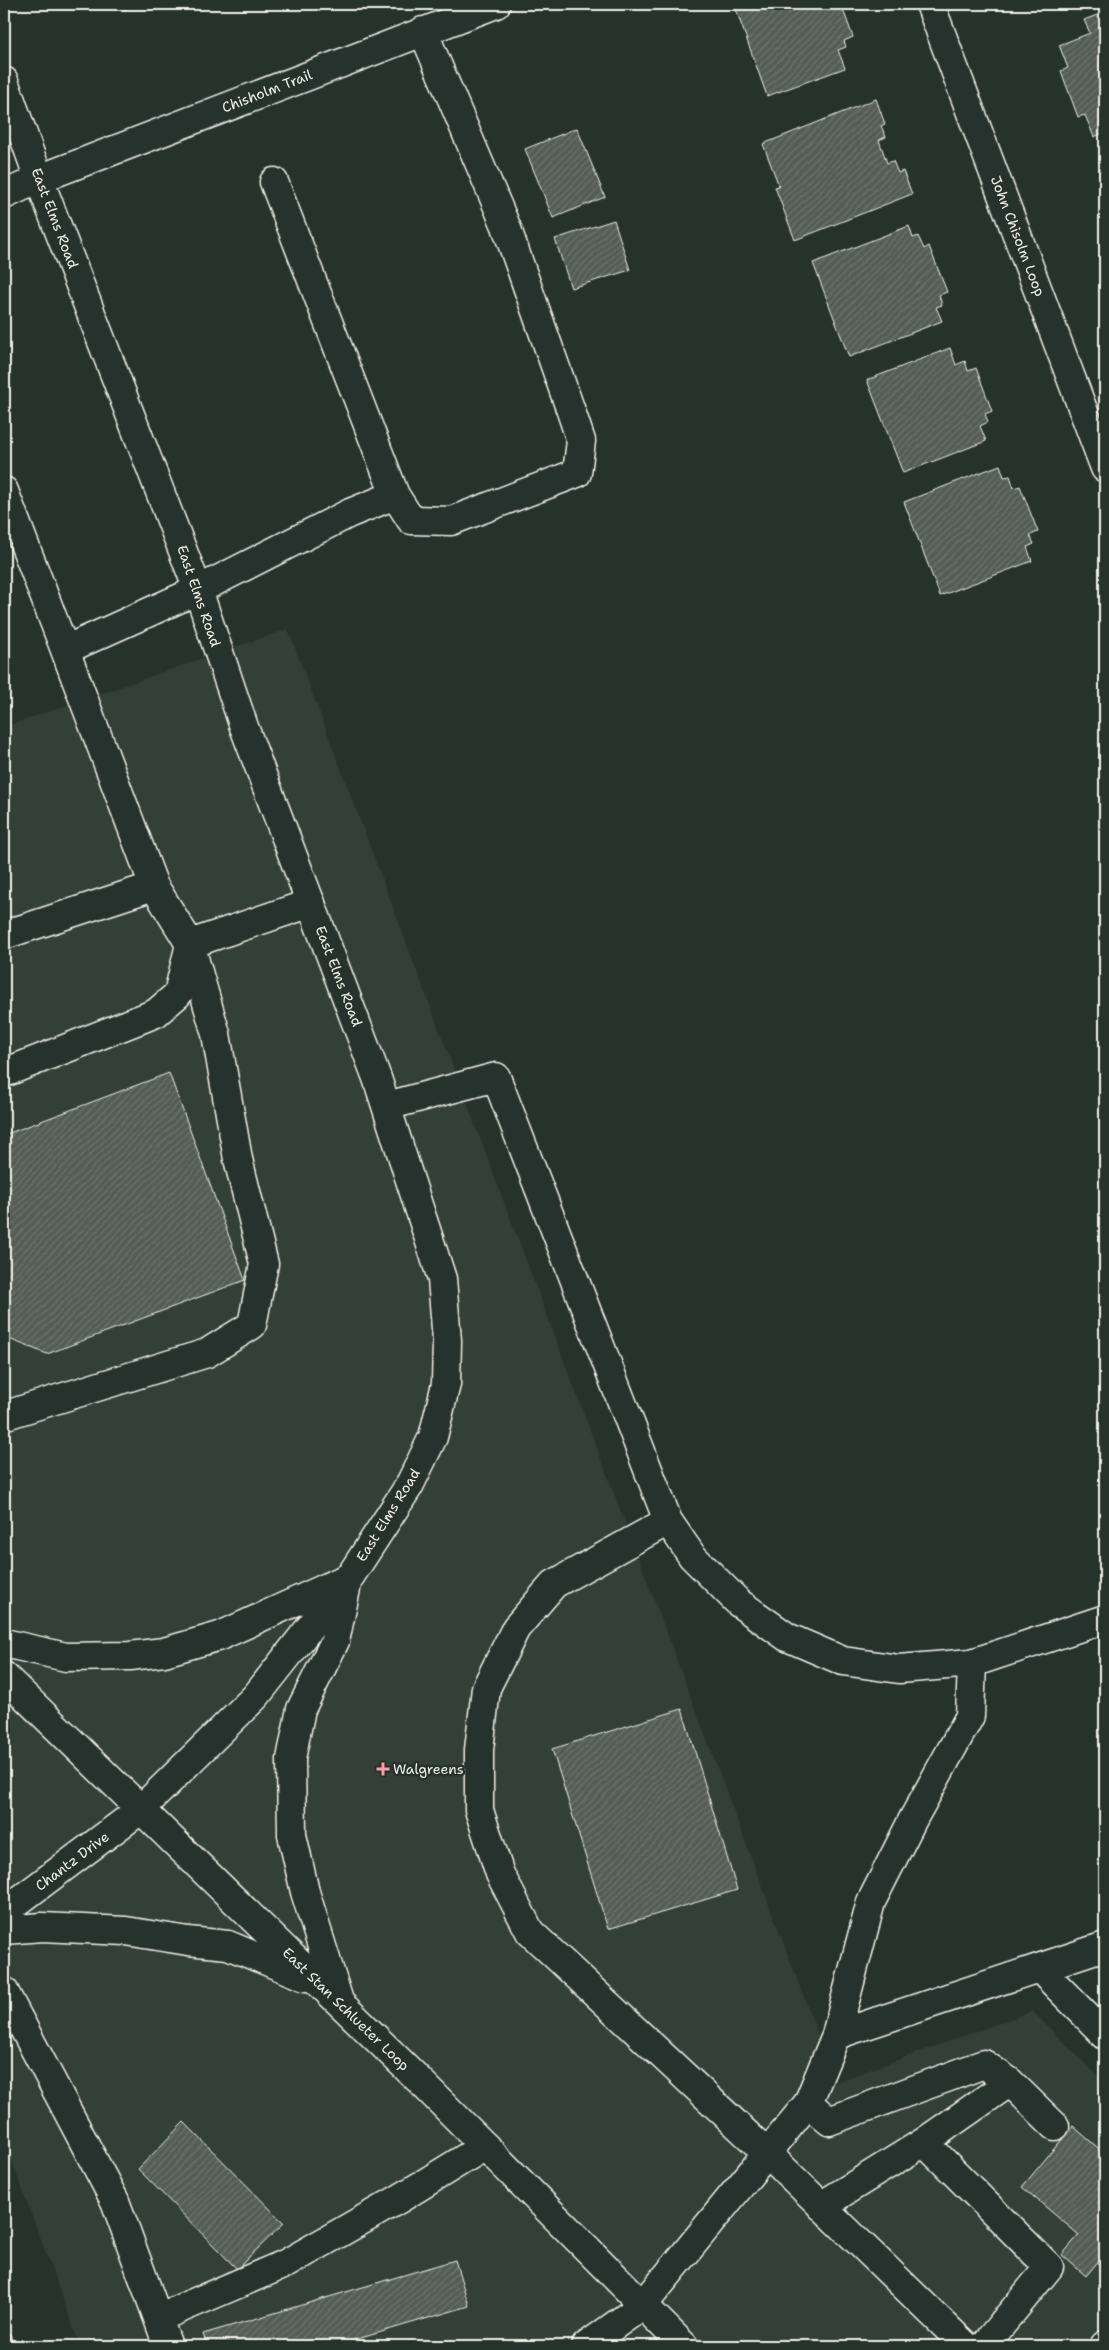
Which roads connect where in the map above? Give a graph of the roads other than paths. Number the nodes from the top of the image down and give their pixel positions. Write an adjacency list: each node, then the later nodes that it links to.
1 (496, 4): 3 (main road, Chisholm Trail)
2 (930, 4): 8 (main road, John Chisolm Loop)
3 (423, 31): 5 (main road, Chisholm Trail); 10 (main road)
4 (4, 81): 5 (main road, East Elms Road)
5 (39, 179): 7 (main road, Chisholm Trail); 11 (main road, East Elms Road)
6 (274, 182): 10 (main road)
7 (4, 195)
8 (1105, 468)
9 (4, 491): 12 (main road)
10 (395, 495): 11 (main road)
11 (198, 590): 12 (main road); 14 (main road, East Elms Road)
12 (65, 650): 13 (main road)
13 (154, 886): 15 (main road); 16 (main road)
14 (311, 903): 16 (main road); 18 (main road, East Elms Road)
15 (4, 935)
16 (190, 944): 17 (main road); 19 (main road)
17 (4, 1073)
18 (387, 1106): 20 (main road); 21 (main road, East Elms Road)
19 (4, 1413)
20 (668, 1521): 24 (main road); 41 (main road)
21 (349, 1578): 23 (main road); 26 (main road, East Elms Road); 33 (main road)
22 (1105, 1619): 24 (main road)
23 (4, 1643)
24 (972, 1663): 34 (main road)
25 (4, 1676): 26 (main road, East Stan Schlueter Loop)
26 (140, 1810): 27 (main road, Chantz Drive); 31 (main road, East Stan Schlueter Loop)
27 (4, 1912)
28 (4, 1930): 31 (main road)
29 (1105, 1946): 30 (main road)
30 (1039, 1968): 34 (main road); 35 (main road)
31 (318, 1983): 33 (main road, East Stan Schlueter Loop)
32 (4, 1991): 44 (main road)
33 (340, 2003): 40 (main road, East Stan Schlueter Loop)
34 (836, 2035): 37 (main road)
35 (1105, 2035)
36 (1010, 2082): 37 (main road); 38 (main road); 39 (main road)
37 (808, 2103): 41 (main road)
38 (1055, 2126)
39 (924, 2142): 42 (main road); 49 (main road)
40 (485, 2146): 43 (main road, East Stan Schlueter Loop); 44 (main road)
41 (767, 2153): 42 (main road); 43 (main road)
42 (821, 2206): 48 (main road)
43 (643, 2304): 46 (main road); 47 (main road, East Stan Schlueter Loop)
44 (158, 2318): 45 (main road)
45 (168, 2346)
46 (586, 2346)
47 (684, 2346)
48 (966, 2346)
49 (984, 2346)

